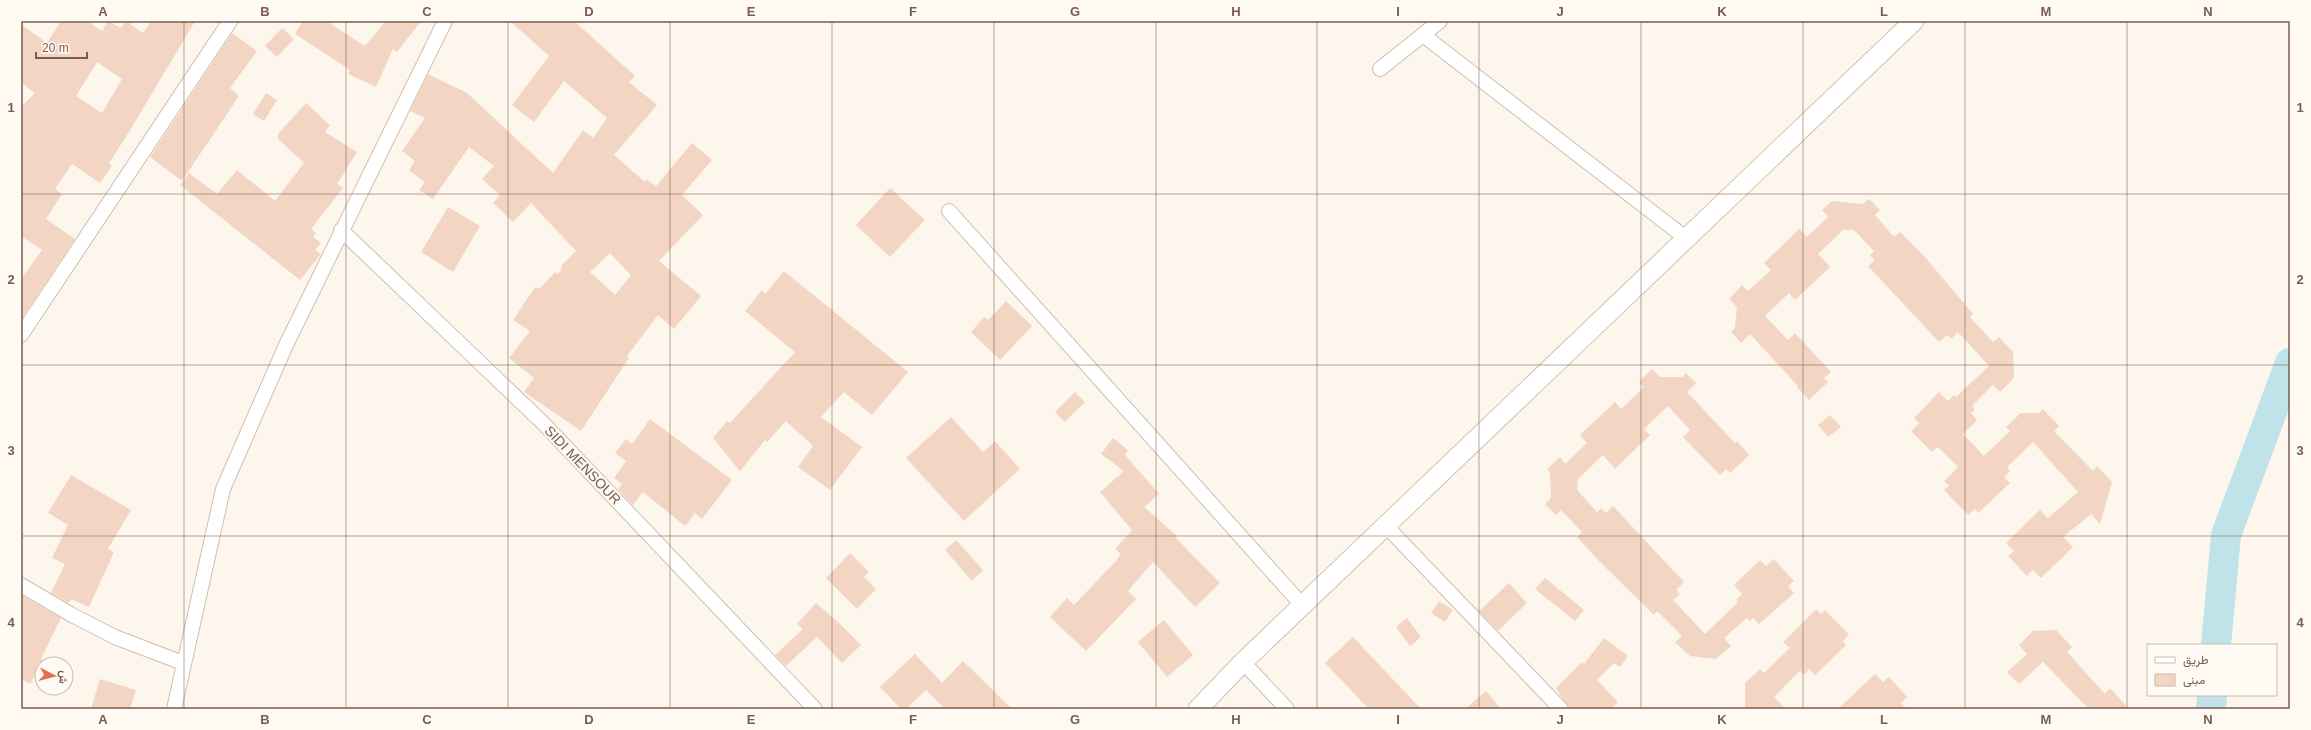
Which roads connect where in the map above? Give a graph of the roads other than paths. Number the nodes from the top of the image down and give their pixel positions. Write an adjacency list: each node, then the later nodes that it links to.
1 (230, 21): 10 (street)
2 (445, 21): 8 (street)
3 (1440, 21): 5 (street)
4 (1914, 21): 9 (main road)
5 (1423, 35): 6 (street); 9 (street)
6 (1380, 69)
7 (949, 211): 13 (street)
8 (341, 230): 15 (street); 17 (street, SIDI MENSOUR)
9 (1687, 239): 11 (main road)
10 (21, 334)
11 (1387, 527): 13 (main road); 20 (street)
12 (21, 585): 15 (street)
13 (1303, 606): 14 (main road)
14 (1243, 662): 18 (main road); 19 (street)
15 (183, 663): 16 (street)
16 (174, 709)
17 (815, 709)
18 (1198, 709)
19 (1287, 709)
20 (1561, 709)

